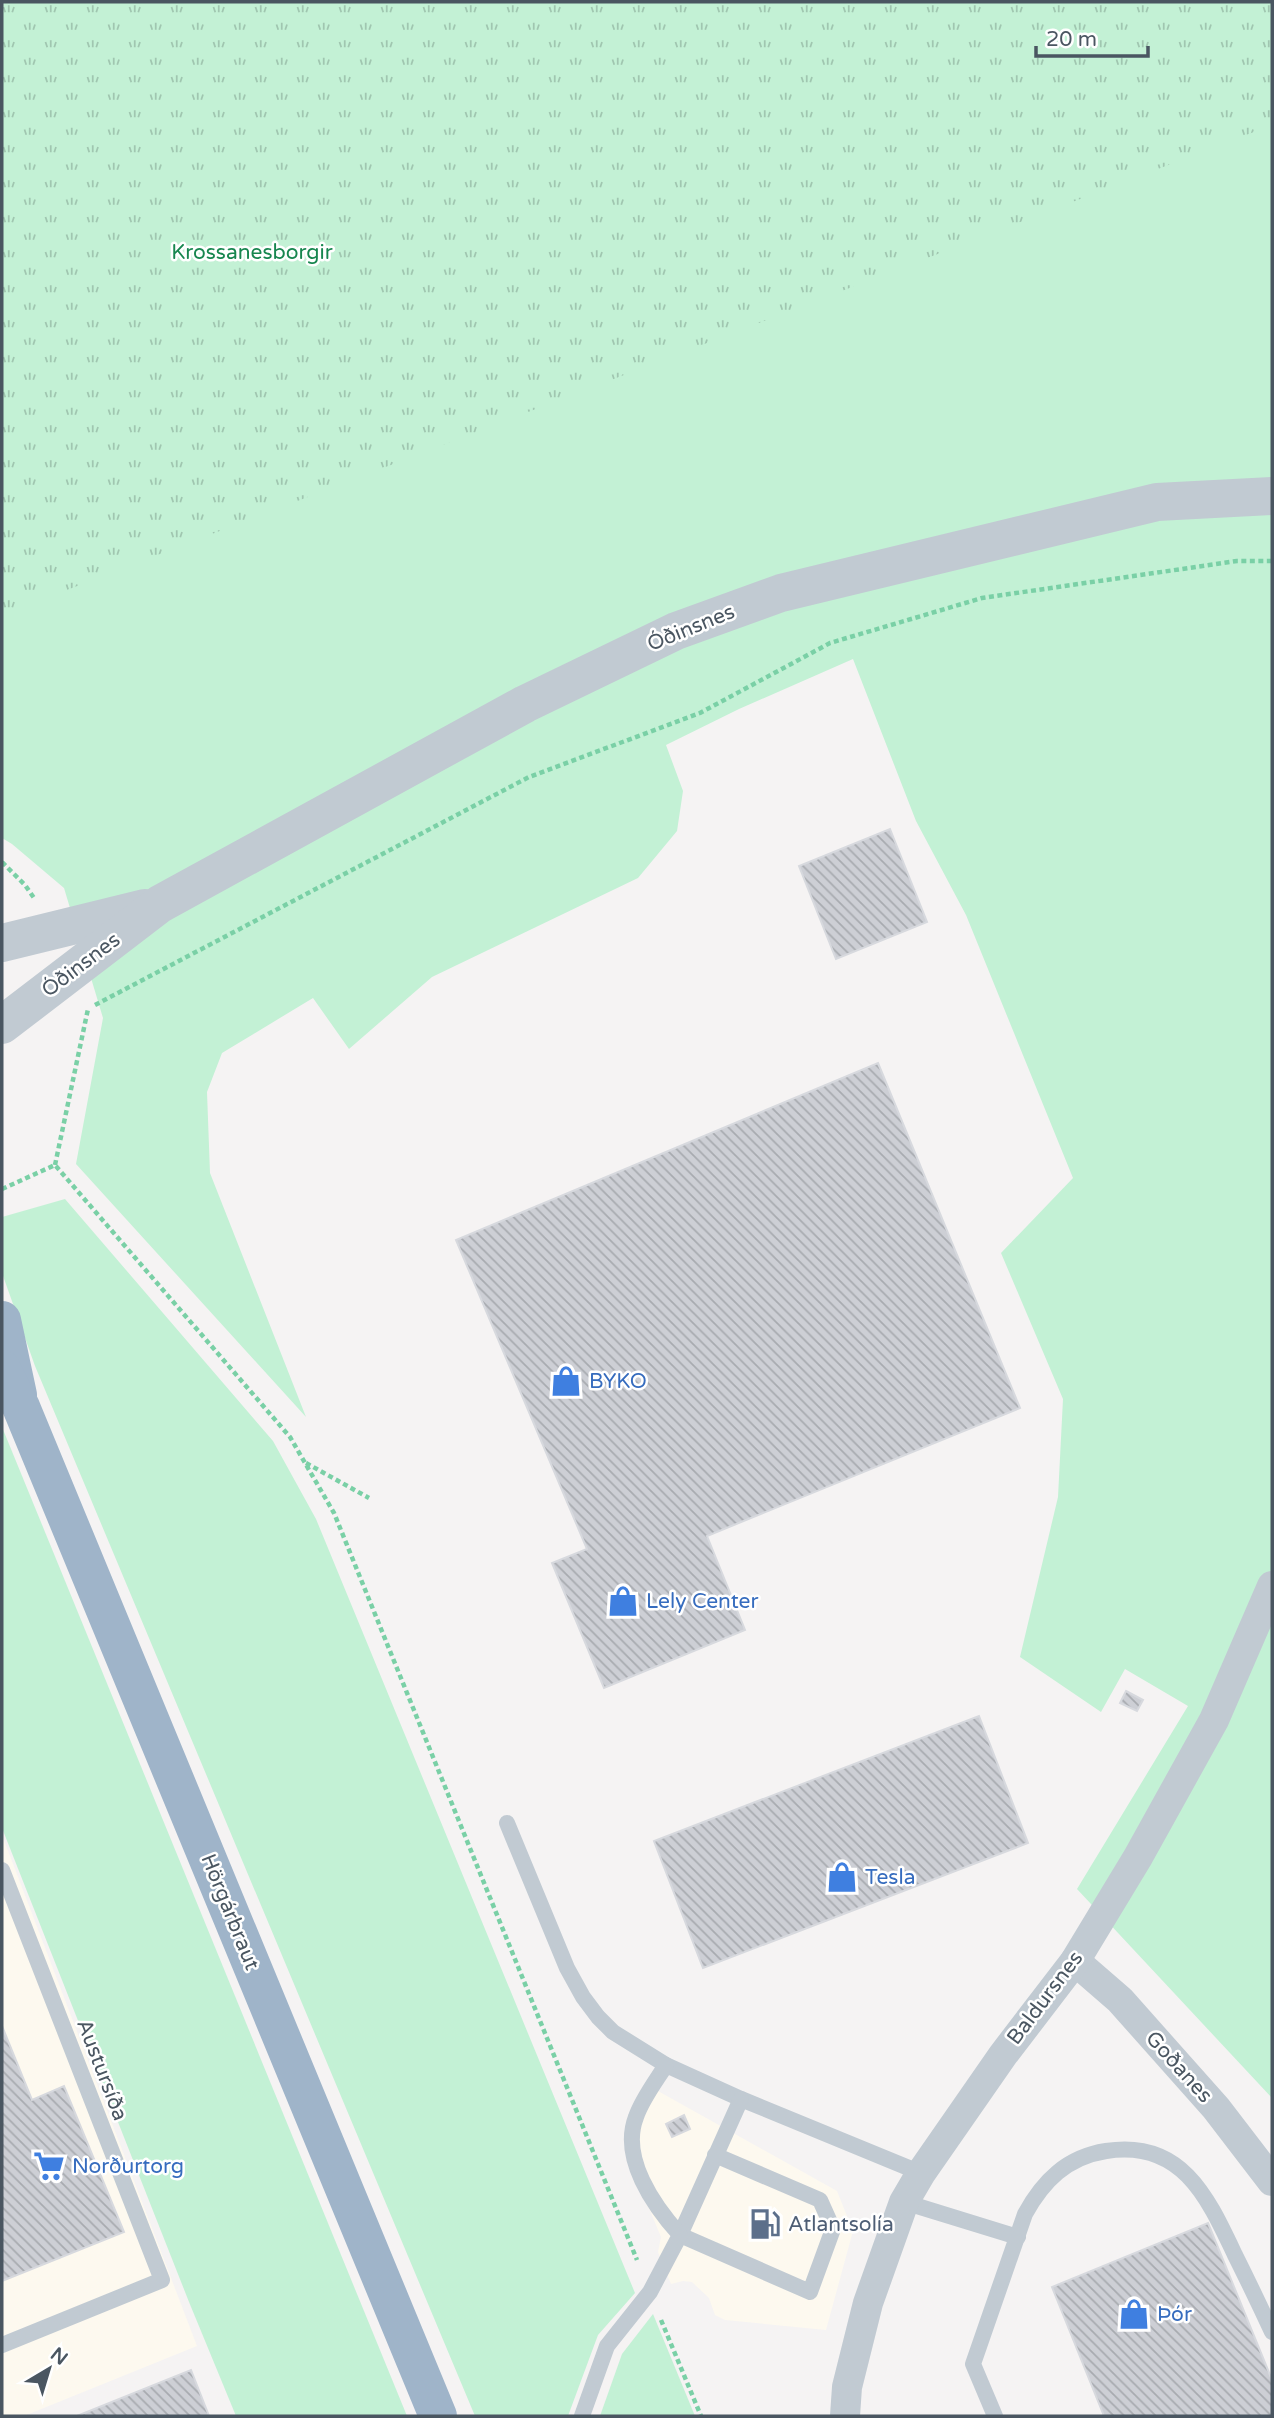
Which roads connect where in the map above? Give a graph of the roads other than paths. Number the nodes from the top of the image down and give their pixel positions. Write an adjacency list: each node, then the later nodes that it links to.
1 (1272, 496): 2 (street, Óðinsnes)
2 (160, 904): 3 (street, Óðinsnes); 4 (street, Óðinsnes)
3 (2, 943)
4 (2, 1026)
5 (2, 1320): 7 (highway, Hörgárbraut)
6 (2, 1369): 7 (highway, Hörgárbraut)
7 (21, 1407): 22 (highway, Hörgárbraut)
8 (1272, 1586): 11 (street, Baldursnes)
9 (506, 1823): 12 (lane)
10 (2, 1870): 21 (lane, Austursíða)
11 (1075, 1961): 15 (street, Baldursnes); 16 (street, Goðanes)
12 (666, 2065): 13 (lane); 18 (lane)
13 (741, 2099): 14 (lane); 15 (lane)
14 (715, 2155): 18 (lane); 18 (lane)
15 (921, 2173): 17 (street, Baldursnes)
16 (1272, 2181)
17 (904, 2202): 19 (lane); 24 (street, Baldursnes)
18 (680, 2235): 23 (lane)
19 (1017, 2237): 20 (lane); 25 (lane)
20 (1272, 2332)
21 (2, 2345)
22 (438, 2416)
23 (582, 2416)
24 (845, 2416)
25 (995, 2416)

